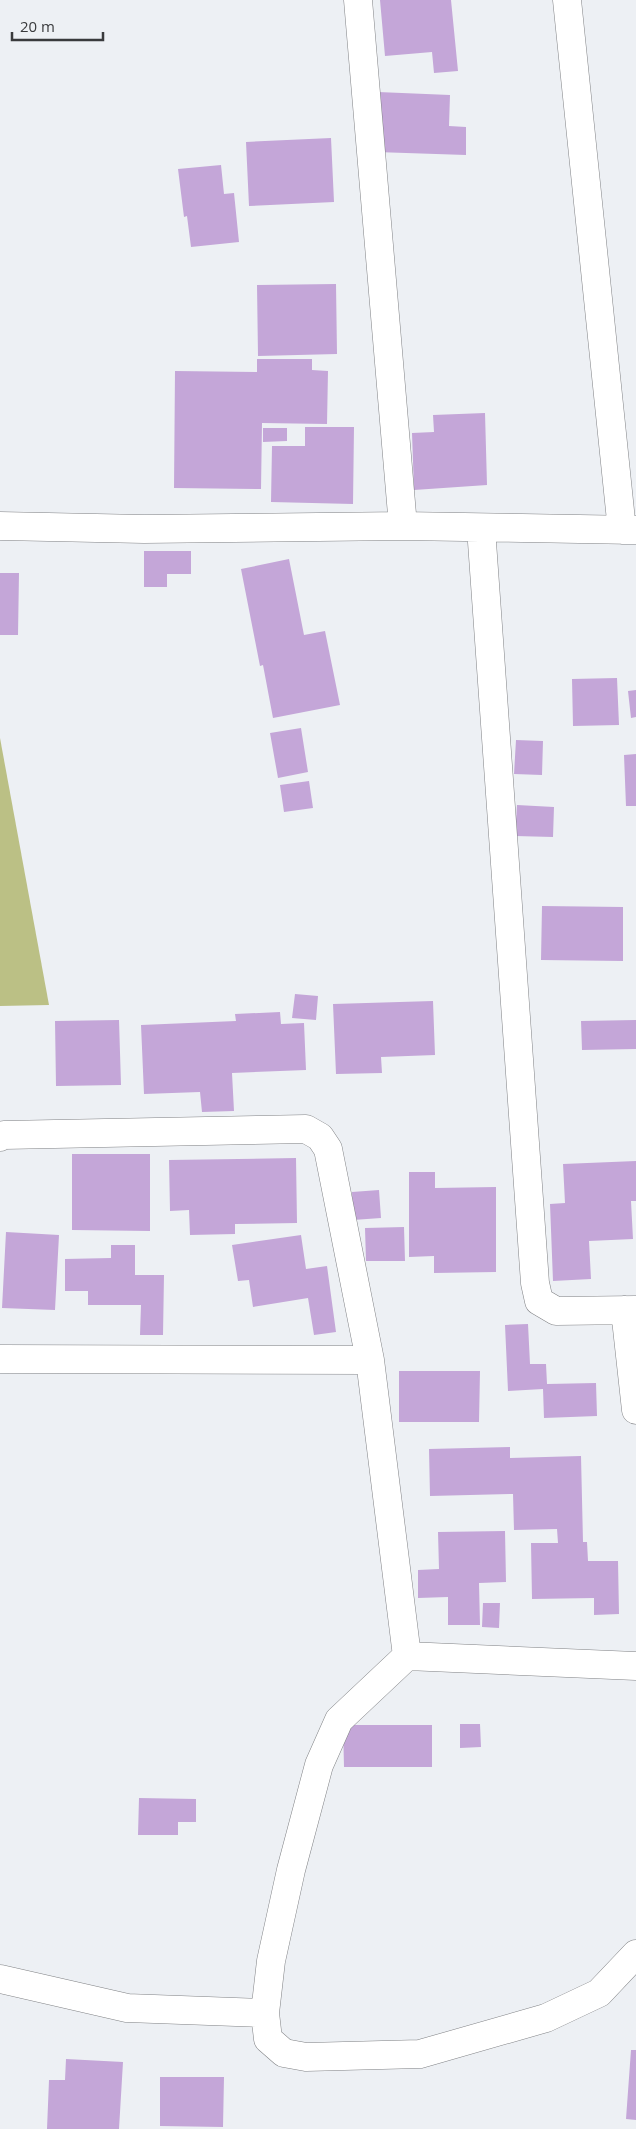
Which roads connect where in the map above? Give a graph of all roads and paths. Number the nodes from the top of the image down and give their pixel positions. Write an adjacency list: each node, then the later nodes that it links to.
1 (358, 0): 4 (street)
2 (567, 0): 6 (street)
3 (0, 526): 4 (street)
4 (403, 526): 5 (street)
5 (481, 528): 6 (street); 8 (street)
6 (629, 530)
7 (0, 1136): 10 (street)
8 (631, 1310): 11 (street)
9 (0, 1359): 10 (street)
10 (370, 1360): 12 (street)
11 (636, 1410)
12 (407, 1656): 13 (street); 16 (street)
13 (636, 1666)
14 (636, 1954): 16 (street)
15 (0, 1979): 16 (street)
16 (265, 2013)

